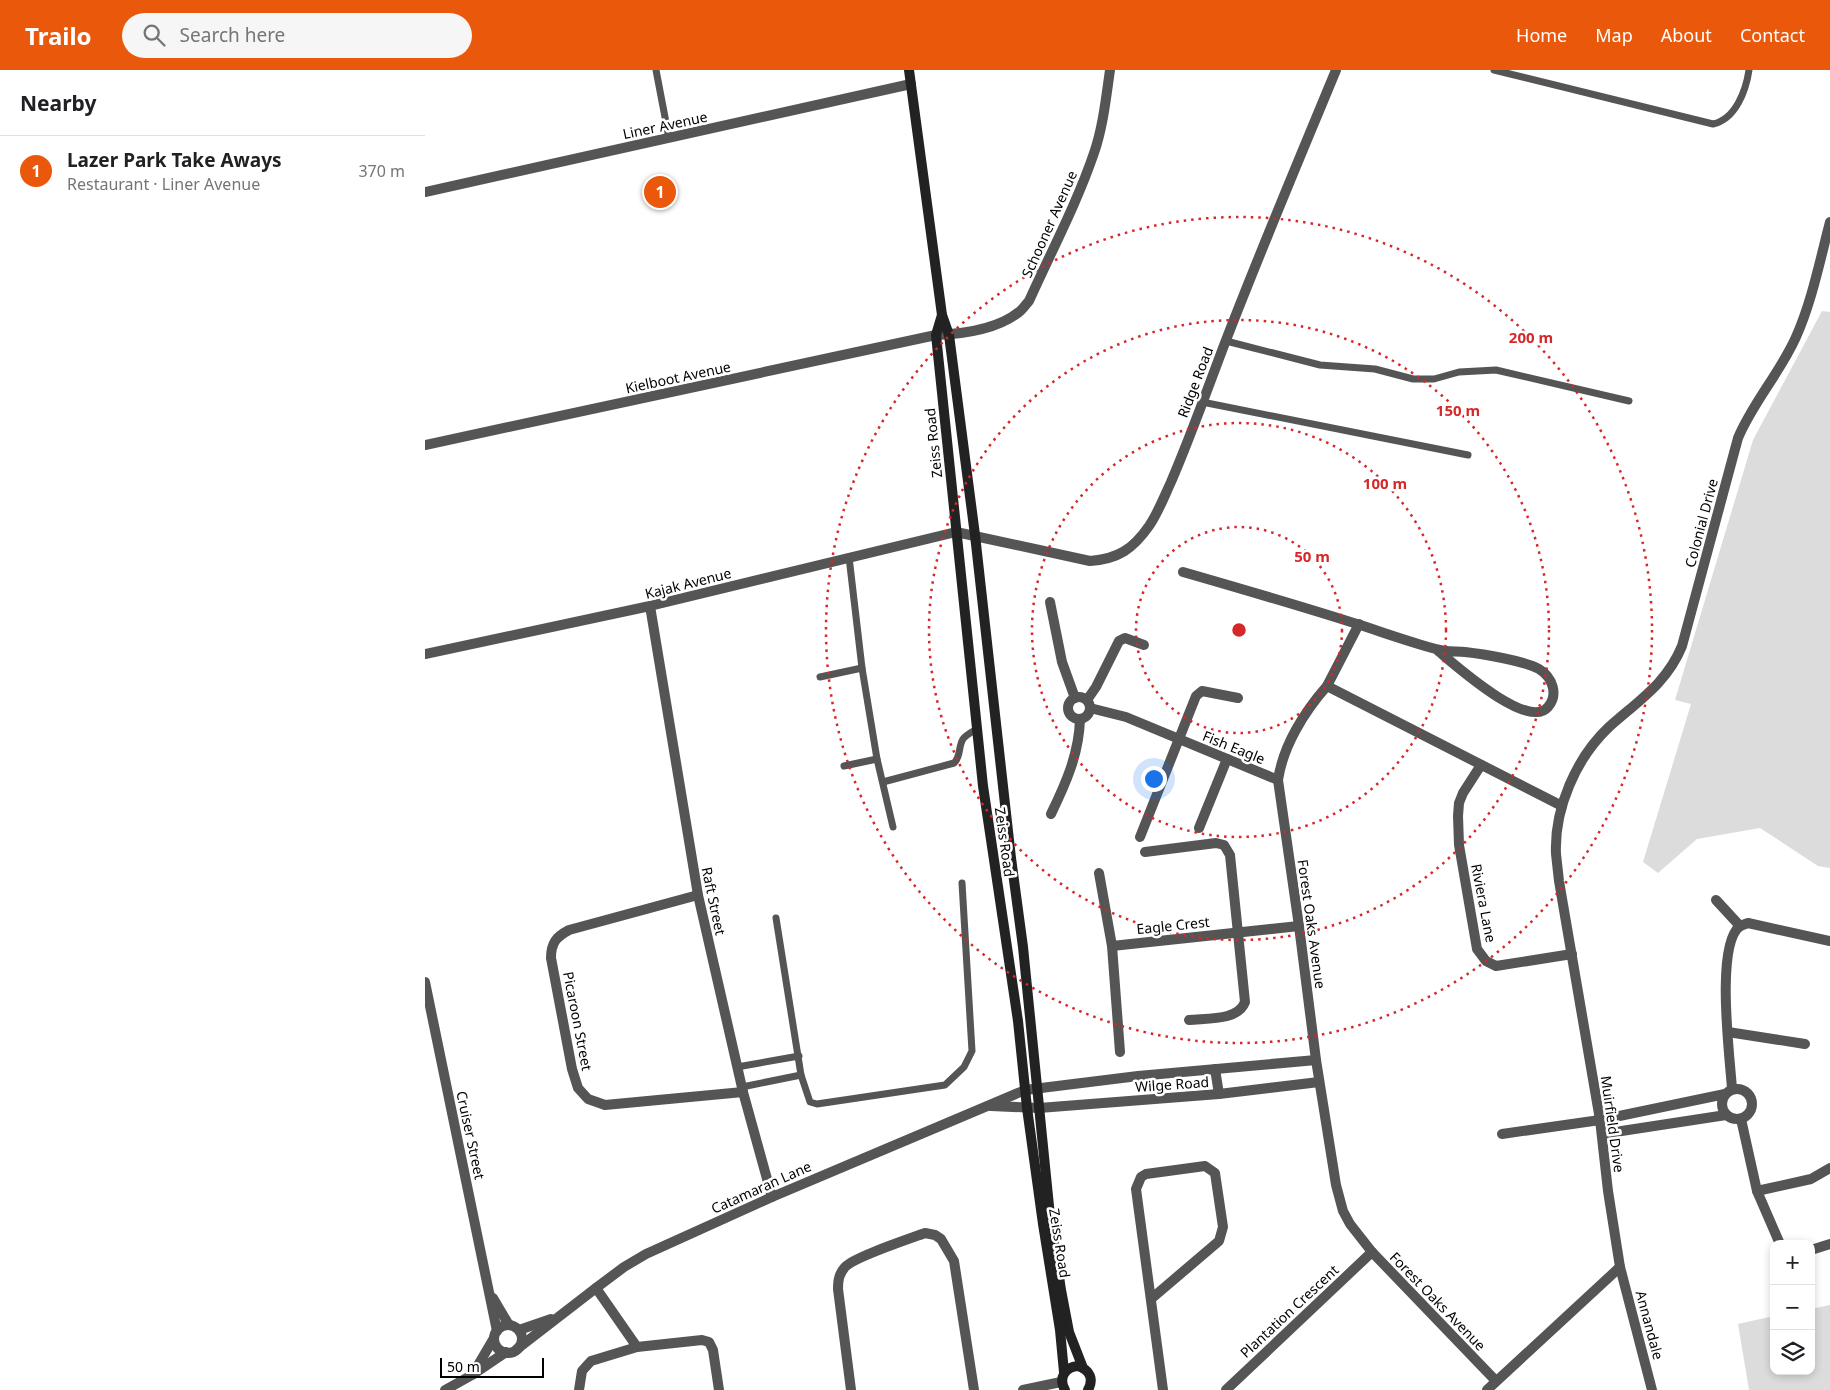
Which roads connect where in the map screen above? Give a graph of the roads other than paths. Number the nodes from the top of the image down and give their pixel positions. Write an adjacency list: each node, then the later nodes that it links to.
1 (656, 70): 8 (lane)
2 (909, 70): 7 (street, Zeiss Road)
3 (1110, 70): 12 (street, Schooner Avenue)
4 (1336, 70): 14 (street, Ridge Road)
5 (1494, 70): 6 (lane)
6 (1749, 70)
7 (911, 84): 8 (street, Liner Avenue); 11 (street, Zeiss Road)
8 (669, 138): 9 (street, Liner Avenue)
9 (425, 192)
10 (1830, 222): 44 (street, Colonial Drive)
11 (942, 315): 12 (street, Zeiss Road); 13 (street, Zeiss Road)
12 (949, 335): 13 (street, Schooner Avenue); 20 (street, Zeiss Road)
13 (936, 336): 17 (street, Kielboot Avenue); 19 (street, Zeiss Road)
14 (1226, 341): 15 (street, Ridge Road); 16 (lane)
15 (1202, 402): 18 (lane); 20 (street, Ridge Road)
16 (1629, 402)
17 (425, 445)
18 (1468, 455)
19 (955, 532): 20 (street, Ridge Road); 21 (street, Kajak Avenue); 36 (street, Zeiss Road)
20 (975, 535): 72 (street, Zeiss Road)
21 (849, 557): 24 (street, Kajak Avenue); 29 (lane)
22 (1183, 572): 25 (street)
23 (1049, 602): 32 (street)
24 (649, 606): 28 (street, Kajak Avenue); 52 (street, Raft Street)
25 (1359, 624): 27 (street); 31 (street, Forest Oaks Avenue)
26 (1144, 645): 34 (street)
27 (1437, 650): 27 (street)
28 (425, 654)
29 (863, 668): 30 (lane); 38 (lane)
30 (820, 677)
31 (1327, 686): 40 (street); 42 (street, Forest Oaks Avenue)
32 (1075, 698): 34 (street); 35 (street)
33 (1238, 698): 37 (street, Fish Eagle)
34 (1089, 704): 35 (street); 37 (street, Fish Eagle)
35 (1080, 719): 45 (street)
36 (977, 729): 43 (lane); 74 (street, Zeiss Road)
37 (1179, 740): 39 (street, Fish Eagle); 48 (street, Fish Eagle)
38 (877, 759): 41 (lane); 43 (lane)
39 (1227, 759): 42 (street, Fish Eagle); 47 (street)
40 (1481, 765): 44 (street); 60 (street, Riviera Lane)
41 (844, 766)
42 (1278, 780): 55 (street, Forest Oaks Avenue)
43 (883, 782): 46 (lane)
44 (1562, 806): 60 (street, Muirfield Drive)
45 (1051, 814)
46 (893, 827)
47 (1199, 828)
48 (1140, 836)
49 (1145, 852): 57 (street)
50 (1099, 873): 59 (street)
51 (962, 883): 70 (lane)
52 (698, 896): 68 (street, Raft Street); 73 (street, Picaroon Street)
53 (1716, 900): 56 (street)
54 (776, 918): 66 (lane)
55 (1299, 926): 57 (street, Eagle Crest); 67 (street, Forest Oaks Avenue)
56 (1740, 926): 58 (street); 63 (street)
57 (1238, 932): 59 (street, Eagle Crest); 62 (street)
58 (1830, 941)
59 (1112, 946): 65 (street)
60 (1572, 954): 82 (street, Muirfield Drive)
61 (425, 982): 94 (street, Cruiser Street)
62 (1189, 1020)
63 (1728, 1032): 64 (street); 75 (street)
64 (1805, 1044)
65 (1120, 1052)
66 (799, 1056): 68 (lane); 70 (lane)
67 (1316, 1060): 69 (street, Wilge Road); 71 (street, Forest Oaks Avenue)
68 (737, 1067): 73 (street, Raft Street)
69 (1215, 1069): 72 (street, Wilge Road); 76 (street)
70 (801, 1075): 73 (lane)
71 (1319, 1082): 76 (street, Wilge Road); 91 (street, Forest Oaks Avenue)
72 (1036, 1088): 74 (street, Wilge Road); 79 (street, Zeiss Road)
73 (743, 1090): 87 (street, Raft Street)
74 (1025, 1090): 77 (street, Catamaran Lane); 78 (street, Zeiss Road)
75 (1728, 1092): 80 (street); 81 (street); 82 (street)
76 (1219, 1094): 79 (street, Wilge Road)
77 (987, 1106): 78 (street, Catamaran Lane); 87 (street, Catamaran Lane)
78 (1027, 1108): 79 (street, Wilge Road); 103 (street, Zeiss Road)
79 (1039, 1108): 101 (street, Zeiss Road)
80 (1726, 1115): 81 (street); 84 (street)
81 (1741, 1119): 86 (street)
82 (1600, 1120): 83 (street); 84 (street, Muirfield Drive)
83 (1502, 1134)
84 (1602, 1134): 92 (street, Muirfield Drive)
85 (1830, 1168): 86 (street)
86 (1757, 1191): 88 (street)
87 (772, 1197): 93 (street, Catamaran Lane)
88 (1778, 1240)
89 (1830, 1244): 90 (street)
90 (1815, 1249)
91 (1372, 1252): 104 (street, Forest Oaks Avenue); 113 (street, Plantation Crescent)
92 (1620, 1267): 104 (street); 115 (street, Annandale)
93 (596, 1288): 96 (street, Catamaran Lane); 99 (street)
94 (490, 1293): 97 (street, Cruiser Street); 98 (street, Cruiser Street)
95 (1151, 1299): 95 (street); 112 (street)
96 (559, 1317): 97 (street, Catamaran Lane); 100 (street, Catamaran Lane)
97 (514, 1327): 98 (street); 100 (street)
98 (495, 1334): 100 (street); 102 (street)
99 (637, 1347): 106 (street); 107 (street)
100 (511, 1351): 102 (street)
101 (1083, 1368): 103 (street); 111 (street, Zeiss Road)
102 (473, 1375): 105 (street)
103 (1064, 1381): 110 (street)
104 (1496, 1381): 114 (street)
105 (445, 1390)
106 (579, 1390)
107 (719, 1390)
108 (851, 1390): 109 (street)
109 (974, 1390)
110 (1023, 1390)
111 (1088, 1390)
112 (1163, 1390)
113 (1225, 1390)
114 (1487, 1390)
115 (1651, 1390)

